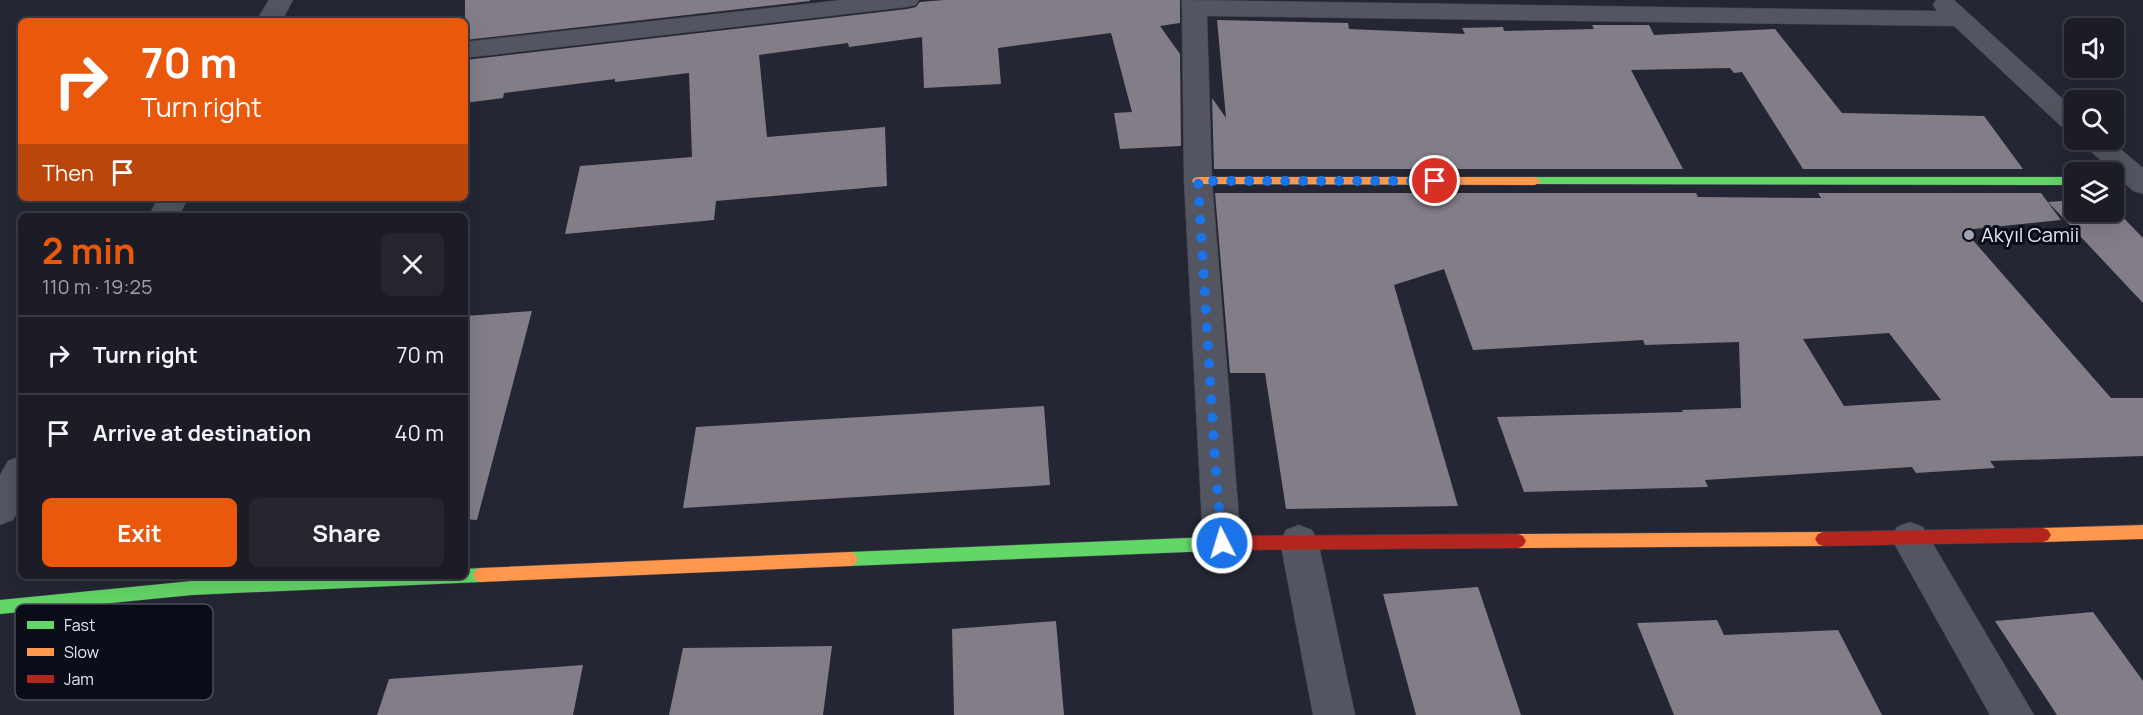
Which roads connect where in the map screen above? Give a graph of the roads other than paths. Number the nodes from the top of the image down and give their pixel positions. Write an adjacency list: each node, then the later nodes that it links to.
1 (281, 0): 5 (street)
2 (907, 0): 7 (street)
3 (1939, 0): 6 (street)
4 (1194, 4): 6 (street); 10 (street)
5 (271, 18)
6 (1959, 19): 8 (street)
7 (468, 50)
8 (2064, 114)
9 (2102, 150): 12 (street)
10 (1198, 181): 11 (street); 18 (street)
11 (2064, 181)
12 (2132, 182)
13 (18, 476): 14 (street)
14 (0, 509)
15 (2143, 532): 16 (street)
16 (1910, 538): 17 (street); 25 (street)
17 (1299, 541): 18 (street); 24 (street)
18 (1222, 543): 19 (street)
19 (468, 576)
20 (398, 579): 21 (street)
21 (30, 604)
22 (15, 606): 23 (street)
23 (0, 607)
24 (1334, 715)
25 (2013, 715)

